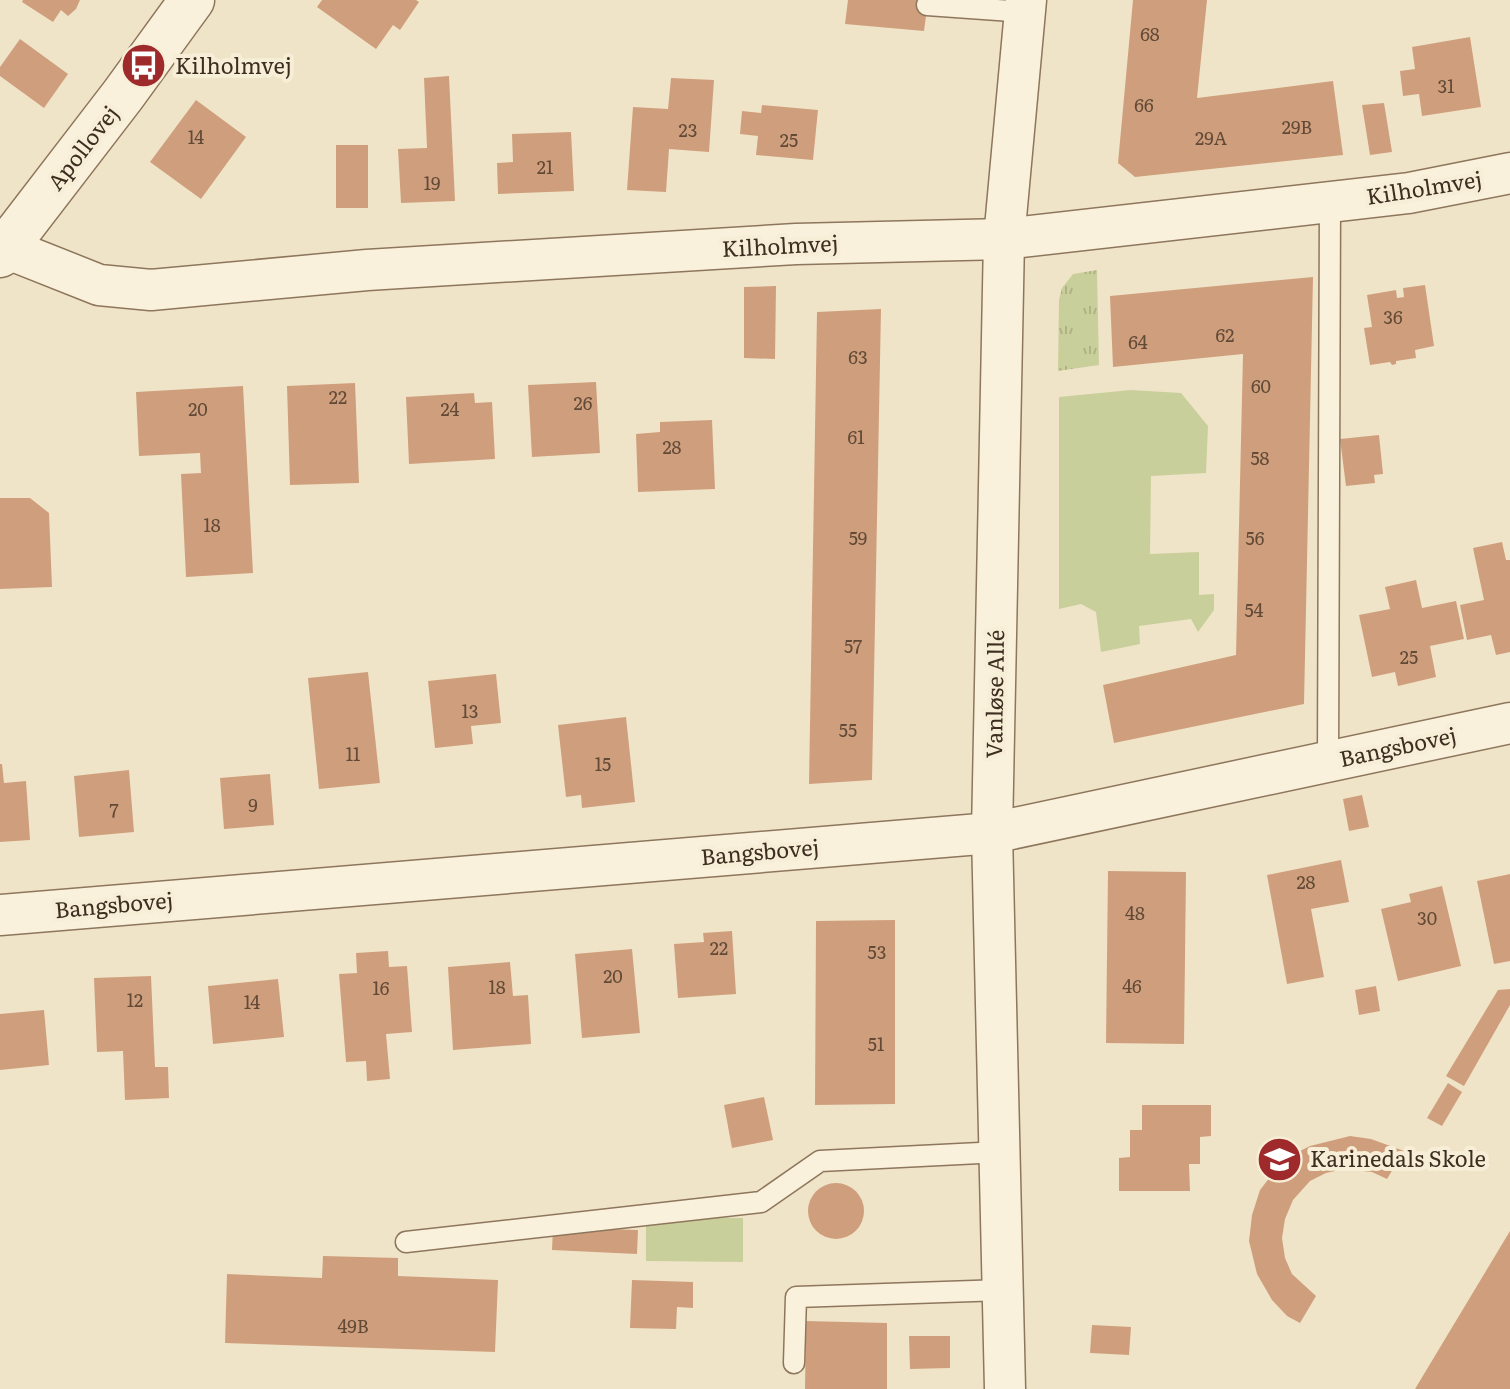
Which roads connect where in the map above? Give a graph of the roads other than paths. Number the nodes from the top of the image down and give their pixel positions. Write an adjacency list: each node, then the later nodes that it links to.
1 (192, 0): 7 (street, Apollovej)
2 (927, 5): 3 (lane)
3 (1026, 6): 6 (street, Vanløse Allé)
4 (1510, 173): 5 (street, Kilholmvej)
5 (1330, 202): 6 (street, Kilholmvej); 9 (lane)
6 (1004, 239): 7 (street, Kilholmvej); 10 (street, Vanløse Allé)
7 (3, 251)
8 (1510, 723): 9 (street, Bangsbovej)
9 (1328, 761): 10 (street, Bangsbovej)
10 (992, 833): 11 (street, Bangsbovej); 12 (street, Vanløse Allé)
11 (0, 915)
12 (1000, 1152): 13 (lane); 14 (street, Vanløse Allé)
13 (406, 1242)
14 (1003, 1290): 15 (lane); 16 (street, Vanløse Allé)
15 (794, 1363)
16 (1005, 1389)

